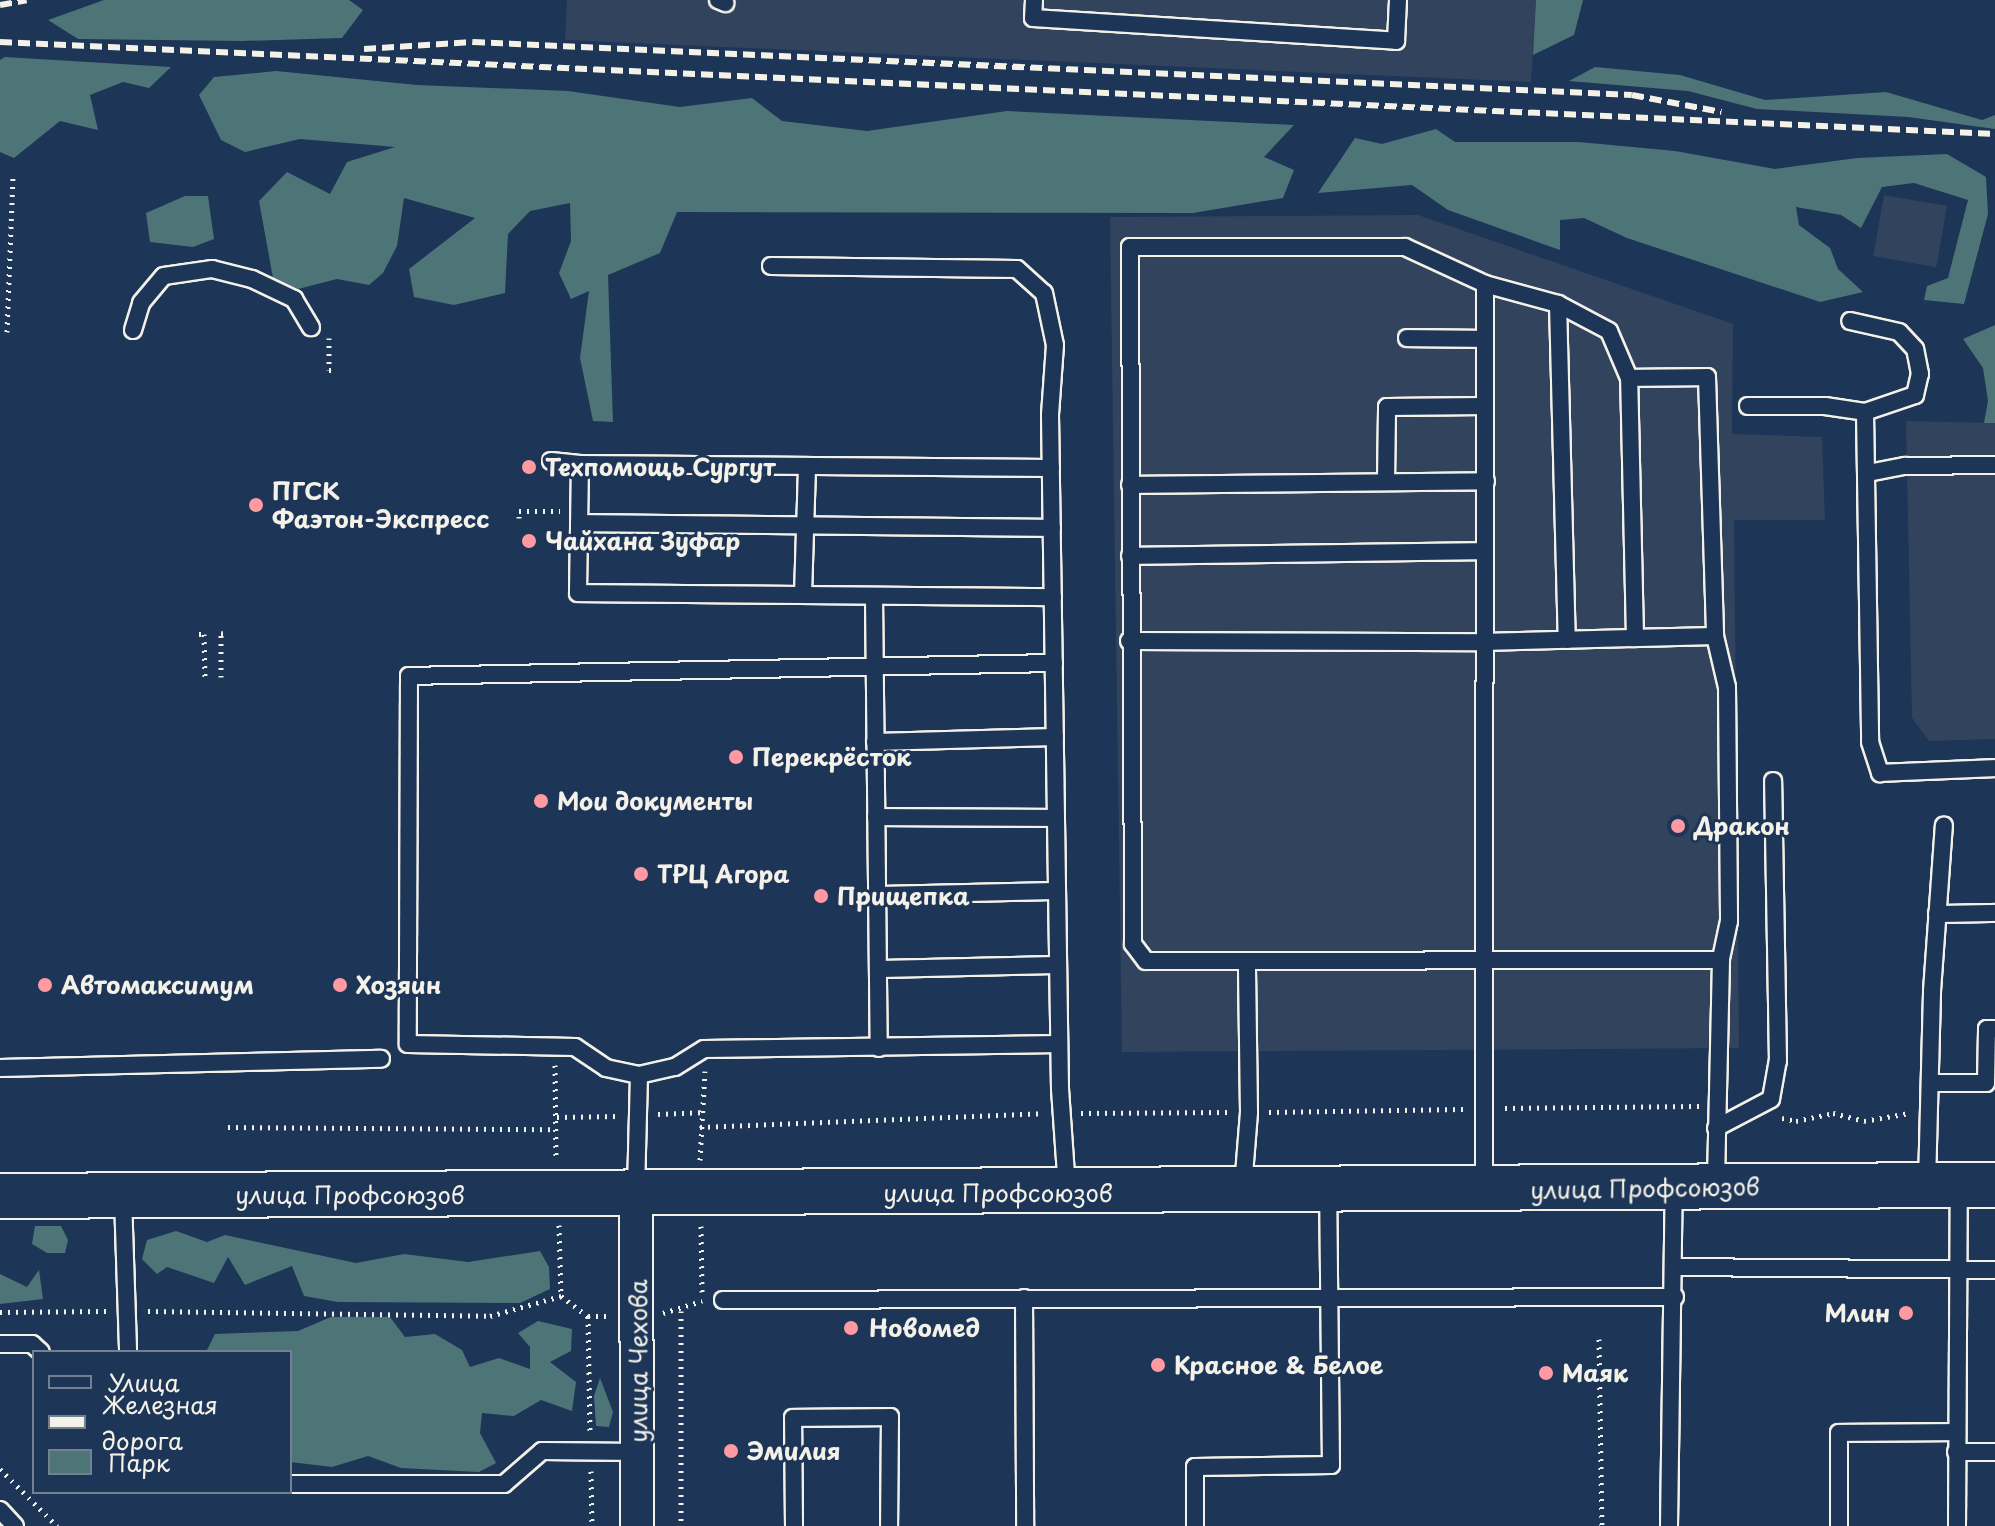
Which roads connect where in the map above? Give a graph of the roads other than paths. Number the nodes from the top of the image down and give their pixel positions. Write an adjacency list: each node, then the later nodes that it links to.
1 (1034, 0): 2 (lane)
2 (1398, 0)
3 (771, 266): 19 (lane)
4 (1485, 284): 5 (lane); 10 (lane); 23 (lane)
5 (1558, 304): 11 (lane); 34 (lane)
6 (1850, 321): 14 (lane)
7 (311, 327): 8 (lane)
8 (133, 330)
9 (1407, 338): 10 (lane)
10 (1484, 339): 12 (lane)
11 (1629, 378): 32 (lane); 33 (lane)
12 (1484, 406): 21 (lane); 22 (lane)
13 (1748, 406): 14 (lane)
14 (1865, 412): 20 (lane)
15 (551, 461): 16 (lane)
16 (580, 464): 18 (lane); 24 (lane)
17 (1995, 465): 20 (lane)
18 (807, 466): 19 (lane); 25 (lane)
19 (1051, 468): 26 (lane)
20 (1868, 473): 41 (lane)
21 (1486, 481): 22 (lane); 27 (lane)
22 (1386, 482): 23 (lane)
23 (1130, 485): 28 (lane)
24 (579, 523): 25 (lane); 29 (lane)
25 (805, 526): 26 (lane); 29 (lane)
26 (1052, 528): 31 (lane)
27 (1485, 551): 28 (lane); 36 (lane)
28 (1130, 556): 35 (lane)
29 (803, 595): 30 (lane)
30 (874, 596): 31 (lane); 38 (lane)
31 (1053, 597): 37 (lane)
32 (1715, 636): 33 (lane); 51 (lane)
33 (1635, 637): 34 (lane)
34 (1567, 640): 36 (lane)
35 (1129, 641): 36 (lane); 52 (lane)
36 (1482, 642): 50 (lane)
37 (1054, 663): 38 (lane); 39 (lane)
38 (874, 667): 40 (lane); 60 (lane)
39 (1055, 737): 40 (lane); 44 (lane)
40 (875, 742): 43 (lane)
41 (1995, 768)
42 (1773, 781): 63 (lane)
43 (876, 817): 44 (lane); 47 (lane)
44 (1056, 818): 46 (lane)
45 (1944, 825): 49 (lane)
46 (1057, 891): 47 (lane); 53 (lane)
47 (877, 895): 54 (lane)
48 (1995, 913): 49 (lane)
49 (1937, 914): 62 (lane)
50 (1483, 958): 51 (lane); 52 (lane); 66 (lane)
51 (1721, 960): 63 (lane)
52 (1247, 962): 69 (lane)
53 (1058, 965): 54 (lane); 56 (lane)
54 (878, 969): 57 (lane)
55 (1995, 1029): 61 (lane)
56 (1059, 1044): 57 (lane); 67 (lane)
57 (879, 1048): 60 (lane)
58 (381, 1059): 59 (lane)
59 (0, 1068)
60 (639, 1075): 71 (lane)
61 (1991, 1082): 62 (lane)
62 (1933, 1083): 64 (lane)
63 (1716, 1128): 65 (lane)
64 (1961, 1185): 65 (main road, улица Профсоюзов); 75 (lane)
65 (1695, 1188): 66 (main road, улица Профсоюзов); 73 (lane)
66 (1484, 1190): 68 (main road, улица Профсоюзов)
67 (1067, 1191): 69 (main road, улица Профсоюзов); 71 (main road, улица Профсоюзов)
68 (1328, 1192): 69 (main road, улица Профсоюзов); 76 (lane)
69 (1243, 1193)
70 (122, 1195): 71 (main road, улица Профсоюзов); 72 (main road, улица Профсоюзов); 82 (lane)
71 (636, 1195): 84 (street, улица Чехова)
72 (0, 1196)
73 (1675, 1267): 75 (lane); 77 (lane)
74 (1995, 1270): 75 (lane)
75 (1958, 1271): 83 (lane)
76 (1330, 1297): 77 (lane); 78 (lane); 94 (lane)
77 (1675, 1297): 95 (lane)
78 (1024, 1298): 79 (lane); 93 (lane)
79 (723, 1300)
80 (0, 1344): 81 (lane)
81 (39, 1350)
82 (128, 1350)
83 (1956, 1432): 85 (lane); 96 (lane)
84 (639, 1452): 87 (lane); 90 (street, улица Чехова)
85 (1956, 1452): 86 (lane); 97 (lane)
86 (1995, 1452)
87 (292, 1484)
88 (0, 1510): 89 (lane)
89 (15, 1526)
90 (637, 1526)
91 (794, 1526): 92 (lane)
92 (889, 1526)
93 (1025, 1526)
94 (1195, 1526)
95 (1669, 1526)
96 (1839, 1526)
97 (1957, 1526)

